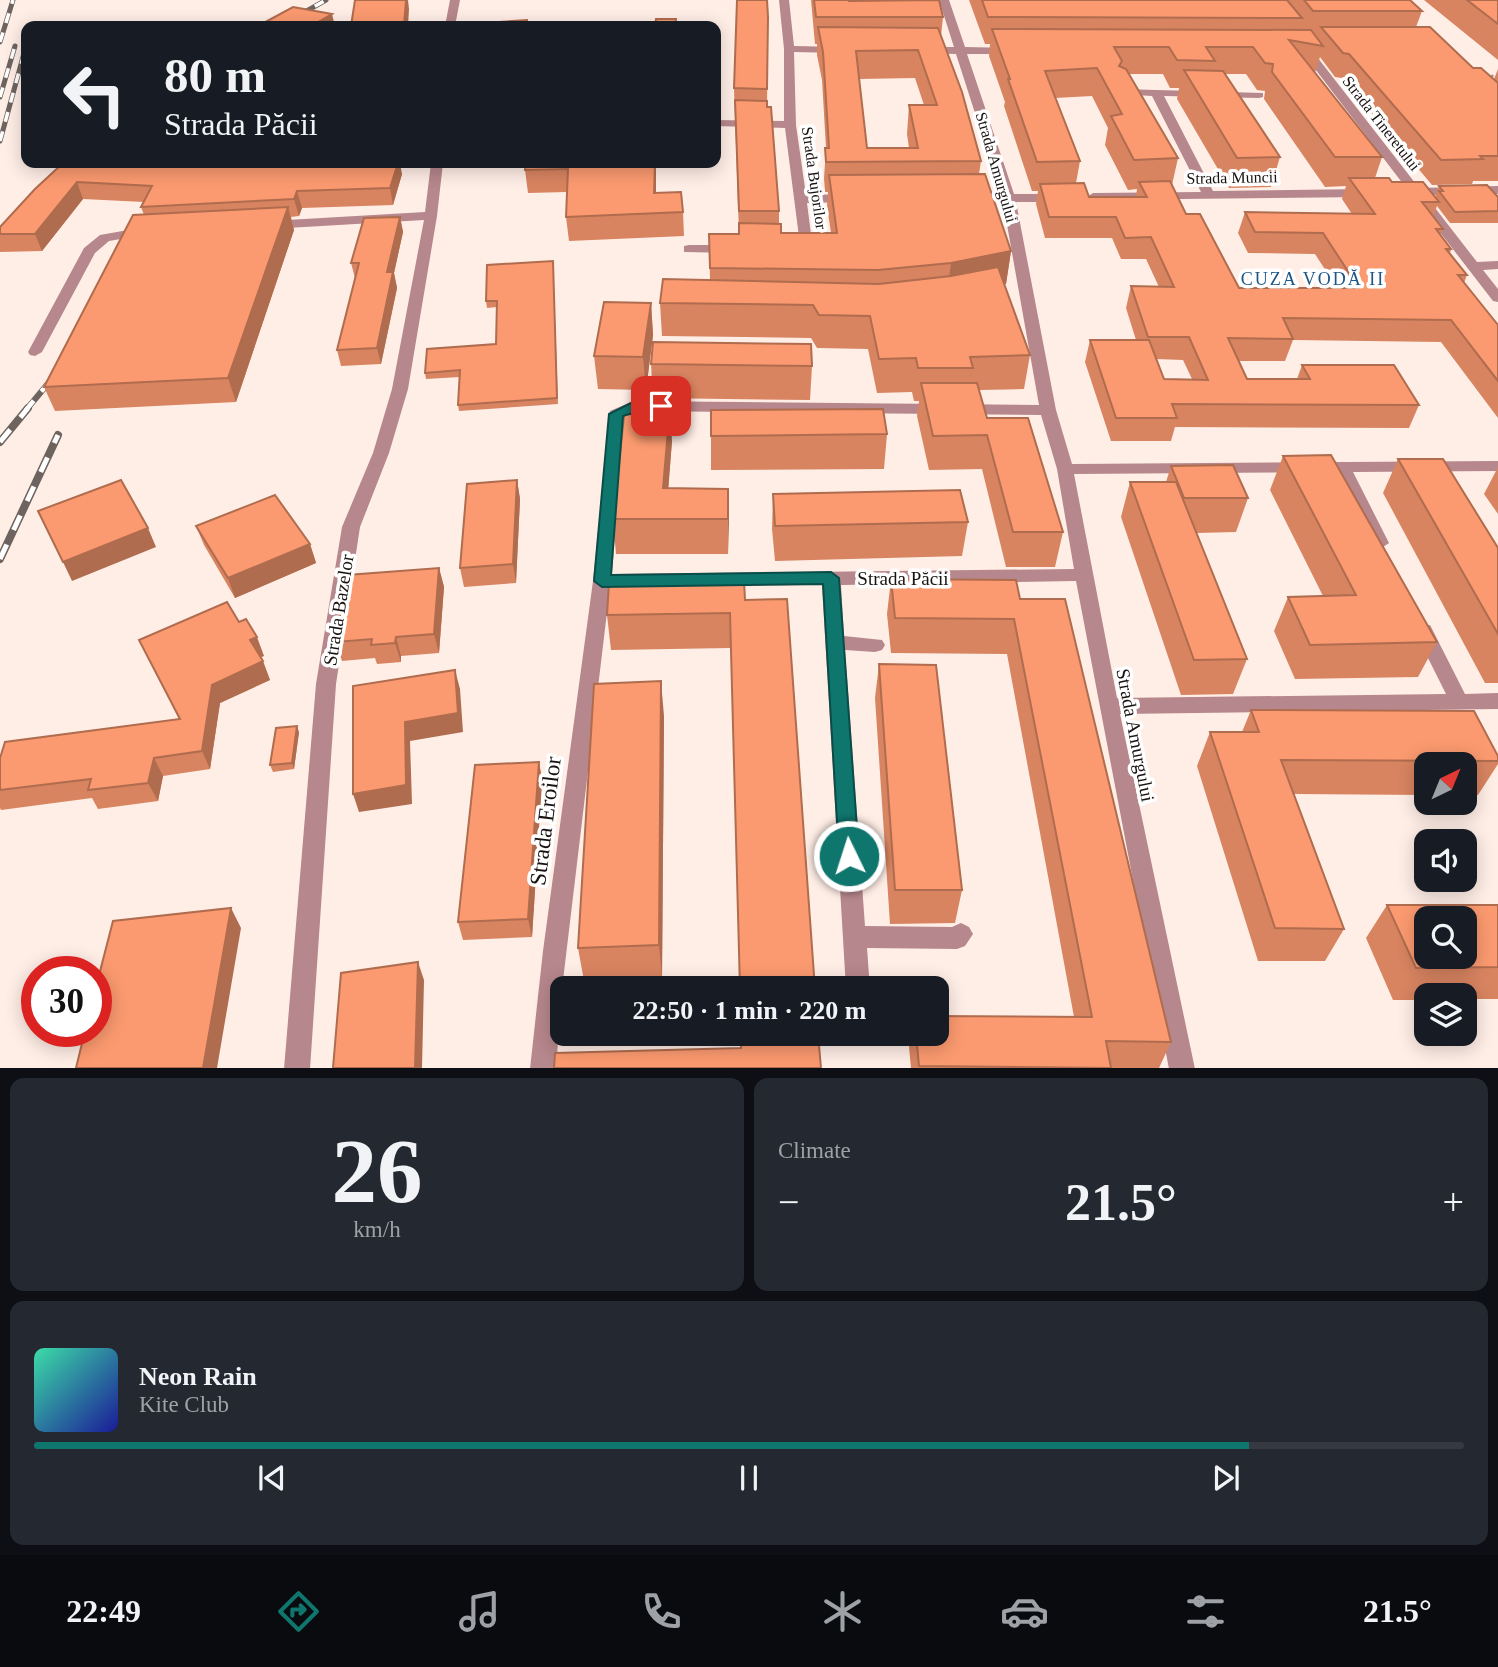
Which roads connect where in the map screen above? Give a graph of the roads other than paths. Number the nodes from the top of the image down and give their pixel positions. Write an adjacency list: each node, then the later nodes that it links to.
1 (456, 0): 4 (street)
2 (784, 0): 6 (street, Strada Bujorilor)
3 (944, 0): 9 (street, Strada Amurgului)
4 (451, 21)
5 (1302, 45): 18 (street, Strada Tineretului)
6 (789, 50): 7 (street); 15 (street, Strada Bujorilor)
7 (855, 50)
8 (908, 50): 9 (street)
9 (961, 51): 10 (street); 22 (street, Strada Amurgului)
10 (1027, 51)
11 (1121, 92): 12 (street)
12 (1157, 94): 13 (street); 19 (street)
13 (1259, 95)
14 (721, 123): 15 (street)
15 (790, 125): 23 (street, Strada Bujorilor)
16 (436, 168): 24 (street, Strada Bazelor)
17 (1498, 190): 18 (street, Strada Muncii)
18 (1416, 192): 19 (street, Strada Muncii); 31 (street, Strada Tineretului)
19 (1209, 195): 22 (street, Strada Muncii)
20 (867, 198): 23 (street)
21 (962, 198): 22 (street, Strada Muncii)
22 (1009, 198): 34 (street, Strada Amurgului)
23 (799, 199): 28 (street, Strada Bujorilor)
24 (431, 216): 25 (street); 51 (street, Strada Bazelor)
25 (252, 226)
26 (156, 231): 33 (street)
27 (753, 249): 29 (street)
28 (779, 249)
29 (689, 250)
30 (1498, 265): 31 (street)
31 (1473, 266): 32 (street, Strada Tineretului)
32 (1498, 298)
33 (35, 352)
34 (1048, 410): 37 (street, Strada Amurgului); 41 (street)
35 (1498, 466): 36 (street)
36 (1342, 467): 37 (street); 38 (street)
37 (1065, 469): 39 (street, Strada Amurgului)
38 (1385, 554)
39 (1085, 574): 40 (street, Strada Păcii); 47 (street, Strada Amurgului)
40 (831, 578): 41 (street, Strada Păcii); 43 (street)
41 (602, 581): 52 (street, Strada Eroilor)
42 (1416, 615): 45 (street)
43 (834, 642): 44 (street); 49 (street)
44 (875, 645)
45 (1458, 701): 46 (street); 47 (street)
46 (1498, 701)
47 (1108, 706): 53 (street, Strada Amurgului)
48 (961, 934): 49 (street)
49 (855, 937): 50 (street)
50 (857, 976)
51 (297, 1068)
52 (543, 1068)
53 (1182, 1068)

